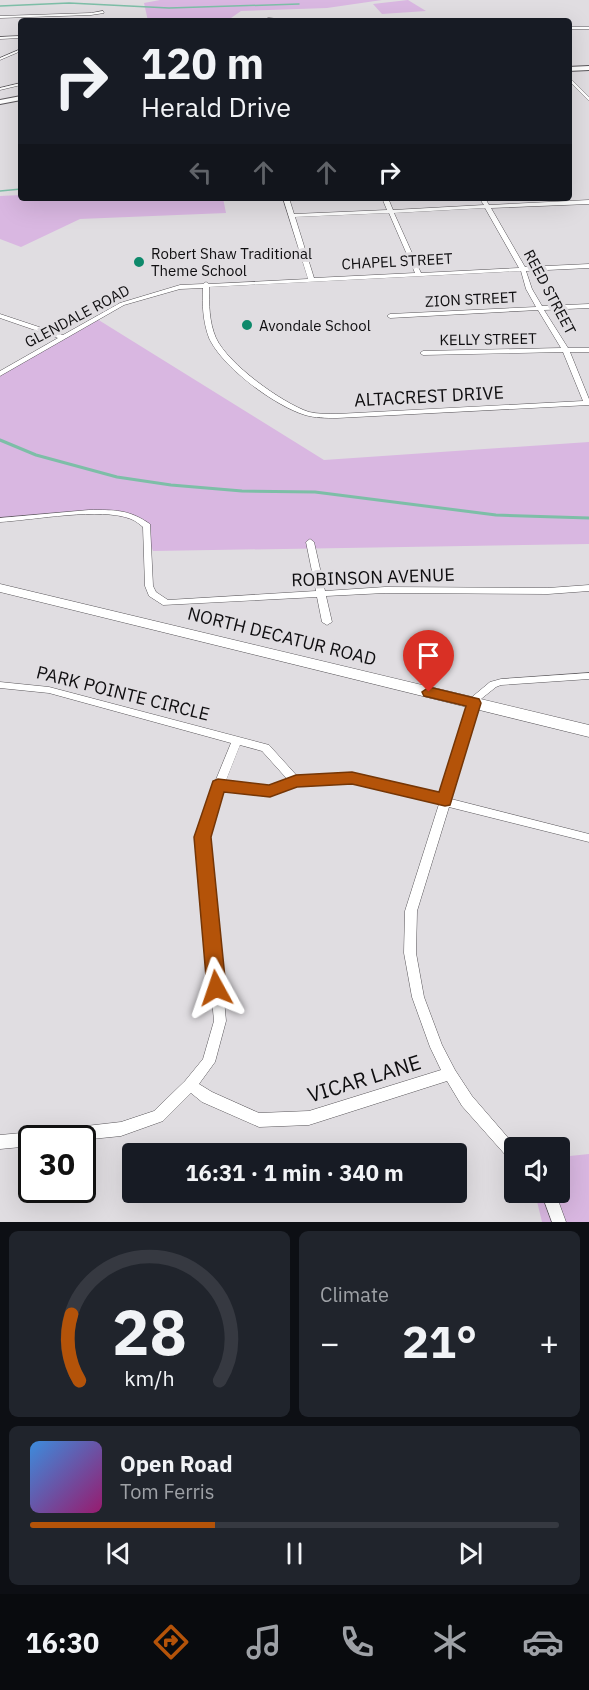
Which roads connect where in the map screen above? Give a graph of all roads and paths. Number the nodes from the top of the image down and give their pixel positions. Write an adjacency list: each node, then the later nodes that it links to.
1 (104, 12): 2 (street)
2 (0, 17)
3 (572, 28): 4 (street)
4 (589, 28)
5 (18, 37): 6 (street)
6 (0, 38)
7 (18, 51): 8 (street)
8 (0, 59)
9 (589, 68): 10 (street)
10 (572, 69)
11 (572, 81): 15 (street)
12 (18, 85): 13 (street)
13 (0, 89)
14 (18, 99): 16 (street)
15 (589, 100)
16 (0, 102)
17 (287, 201): 24 (street)
18 (386, 201): 22 (street)
19 (484, 201): 21 (street, REED STREET)
20 (586, 202): 21 (street); 23 (street)
21 (487, 207): 22 (street); 26 (street, REED STREET)
22 (390, 211): 24 (street); 27 (street)
23 (589, 211)
24 (291, 216): 28 (street)
25 (589, 266): 26 (street, CHAPEL STREET)
26 (523, 269): 27 (street, CHAPEL STREET); 31 (street, REED STREET)
27 (418, 274): 28 (street, CHAPEL STREET)
28 (311, 279): 29 (street, CHAPEL STREET)
29 (206, 284): 34 (street, GLENDALE ROAD); 41 (street, ALTACREST DRIVE)
30 (589, 306): 31 (street, ZION STREET)
31 (541, 309): 33 (street, ZION STREET); 36 (street, REED STREET)
32 (0, 316): 34 (street)
33 (390, 316)
34 (62, 337): 39 (street, GLENDALE ROAD)
35 (589, 350): 36 (street, KELLY STREET)
36 (566, 351): 37 (street, KELLY STREET); 41 (street, REED STREET)
37 (423, 353)
38 (0, 365): 39 (street)
39 (11, 368): 40 (street, GLENDALE ROAD)
40 (0, 374)
41 (588, 403)
42 (0, 520): 46 (street, ROBINSON AVENUE)
43 (310, 542): 46 (street)
44 (0, 588): 50 (main road, NORTH DECATUR ROAD)
45 (589, 588): 46 (street, ROBINSON AVENUE)
46 (321, 594): 47 (street)
47 (327, 622)
48 (589, 676): 50 (street)
49 (0, 685): 52 (street, PARK POINTE CIRCLE)
50 (474, 703): 51 (main road, NORTH DECATUR ROAD); 55 (street)
51 (589, 731)
52 (237, 740): 53 (street, PARK POINTE CIRCLE); 54 (street)
53 (296, 781): 54 (street); 55 (street)
54 (218, 786): 58 (street)
55 (445, 800): 56 (street); 57 (street)
56 (589, 838)
57 (450, 1074): 58 (street, VICAR LANE); 62 (street)
58 (190, 1085): 59 (street)
59 (96, 1132)
60 (18, 1140): 61 (street)
61 (0, 1142)
62 (504, 1143)
63 (552, 1203): 64 (street)
64 (559, 1222)

